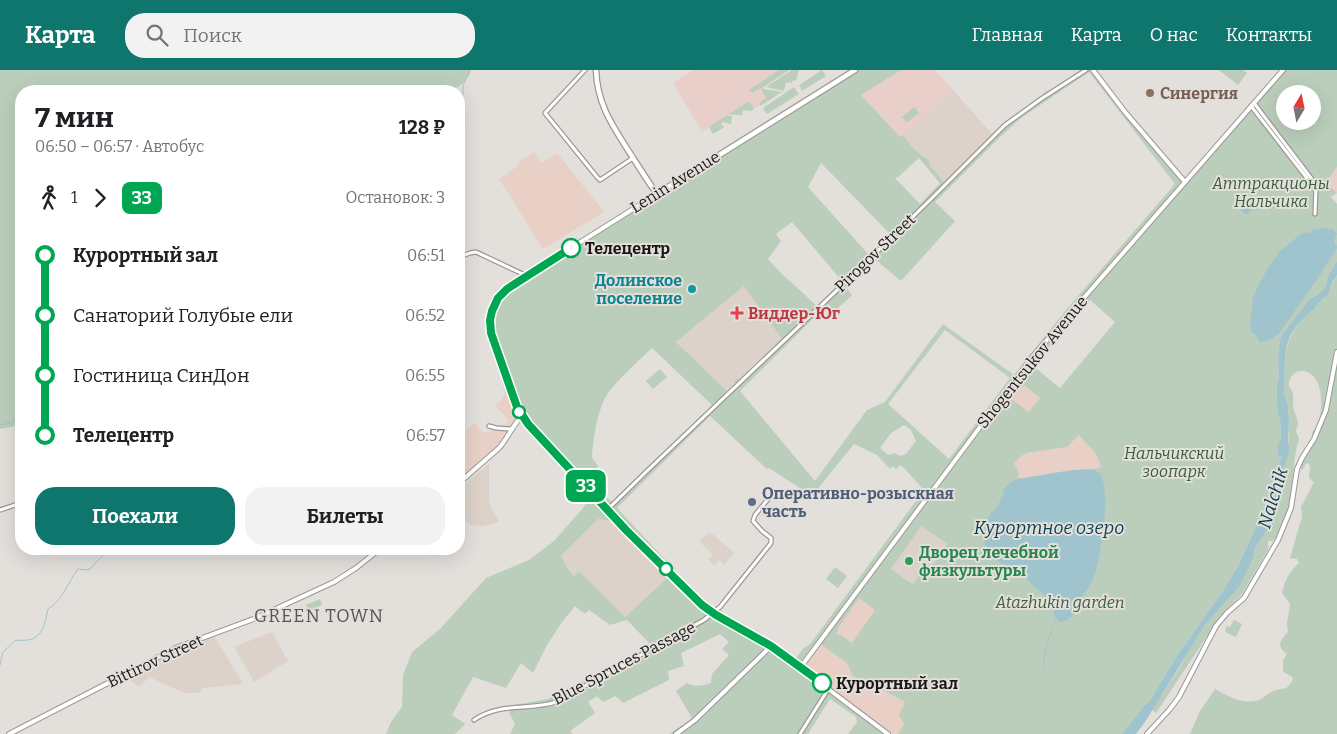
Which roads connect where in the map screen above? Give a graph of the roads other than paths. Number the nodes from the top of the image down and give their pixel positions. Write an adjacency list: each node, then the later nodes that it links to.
1 (585, 70): 8 (street)
2 (596, 70): 8 (main road)
3 (855, 70): 10 (main road, Lenin Avenue)
4 (1086, 70): 21 (street, Pirogov Street)
5 (1093, 70): 9 (street)
6 (1282, 70): 7 (street, Shogentsukov Avenue)
7 (1252, 104): 9 (street, Shogentsukov Avenue); 11 (street)
8 (634, 158): 10 (main road)
9 (1185, 182): 26 (street, Shogentsukov Avenue)
10 (657, 194): 13 (street, Lenin Avenue)
11 (1315, 214)
12 (465, 255): 13 (street)
13 (527, 276): 15 (street, Lenin Avenue)
14 (1337, 352): 33 (street)
15 (522, 416): 17 (street); 21 (street)
16 (489, 426): 17 (street)
17 (511, 429): 18 (street)
18 (465, 478)
19 (769, 498): 24 (street, Blue Spruces Passage)
20 (15, 505): 22 (street)
21 (608, 509): 24 (street)
22 (0, 510)
23 (372, 555): 29 (street, Bittirov Street)
24 (713, 613): 25 (street); 28 (street, Blue Spruces Passage)
25 (771, 646): 26 (street); 30 (street)
26 (800, 668): 27 (street)
27 (829, 688): 31 (street); 32 (street)
28 (474, 720)
29 (9, 734)
30 (676, 734)
31 (800, 734)
32 (888, 734)
33 (1147, 734)

